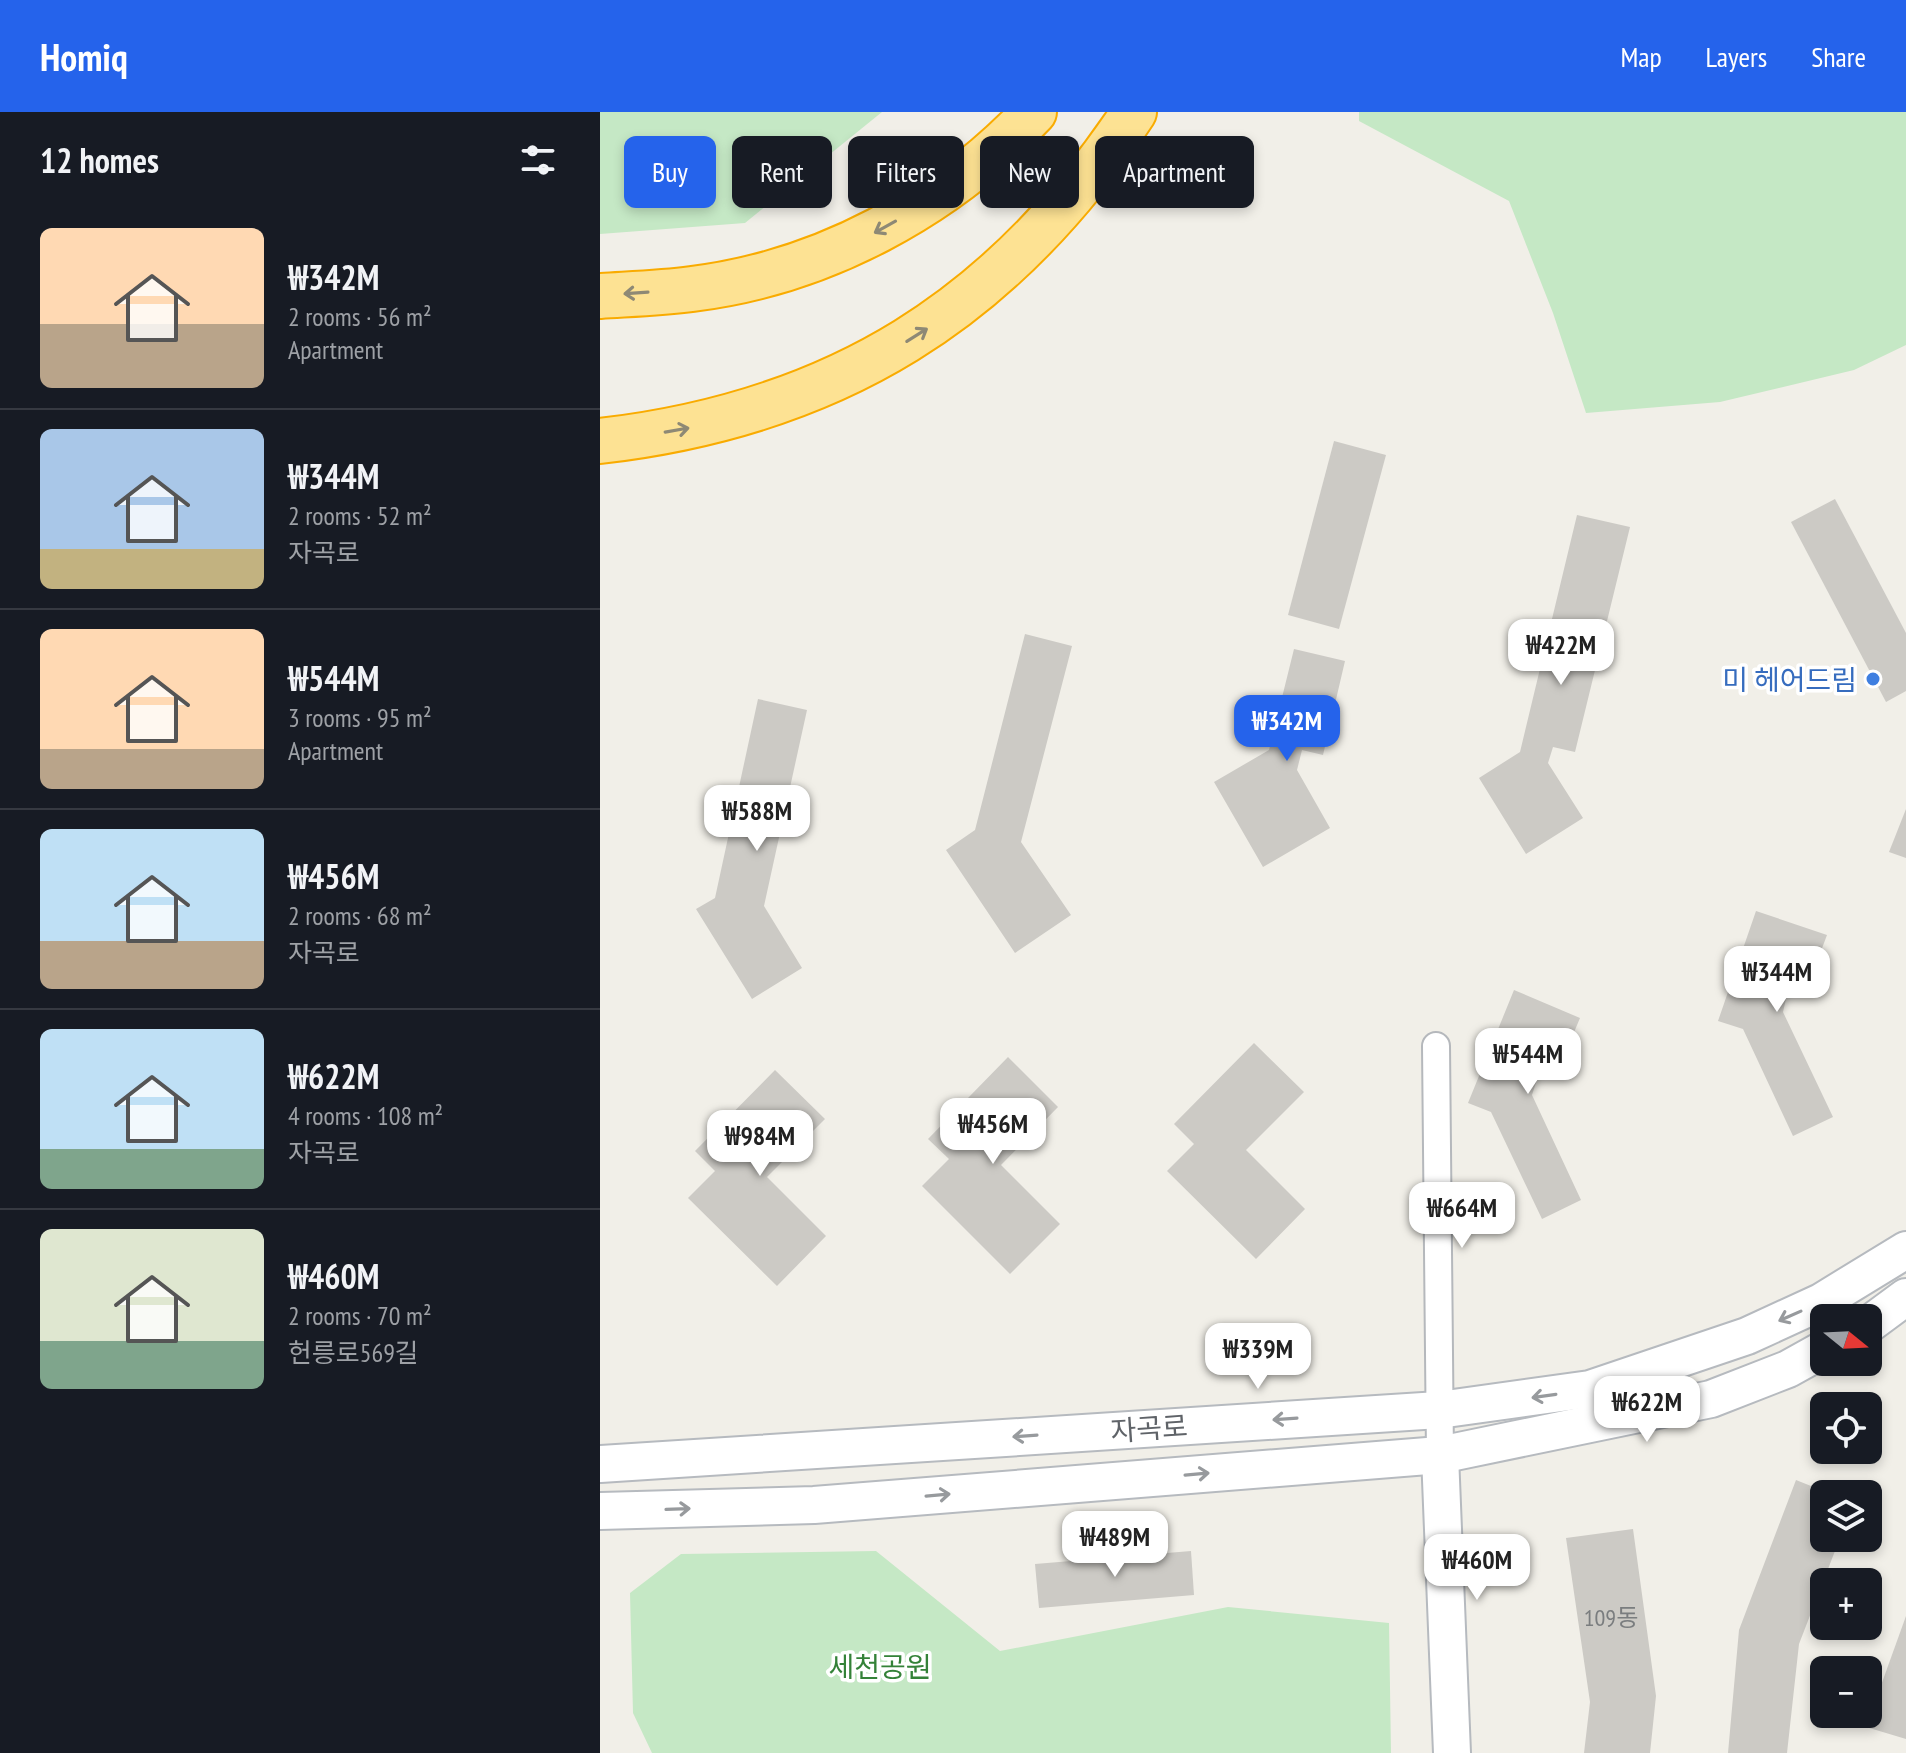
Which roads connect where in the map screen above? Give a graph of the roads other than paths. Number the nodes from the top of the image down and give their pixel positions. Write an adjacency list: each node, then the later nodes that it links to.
1 (1034, 112): 3 (highway, one-way to 3)
2 (1134, 112): 4 (highway, one-way to 2)
3 (600, 296)
4 (600, 441)
5 (1436, 1046): 10 (street)
6 (1906, 1250): 10 (main road, 자곡로, one-way to 10)
7 (1906, 1297): 8 (main road)
8 (1882, 1315)
9 (1810, 1357): 11 (main road, 자곡로)
10 (1439, 1410): 11 (street); 12 (main road, 자곡로, one-way to 12)
11 (1440, 1455): 13 (main road, 자곡로, one-way to 11); 14 (main road)
12 (600, 1464)
13 (600, 1511)
14 (1452, 1753)

